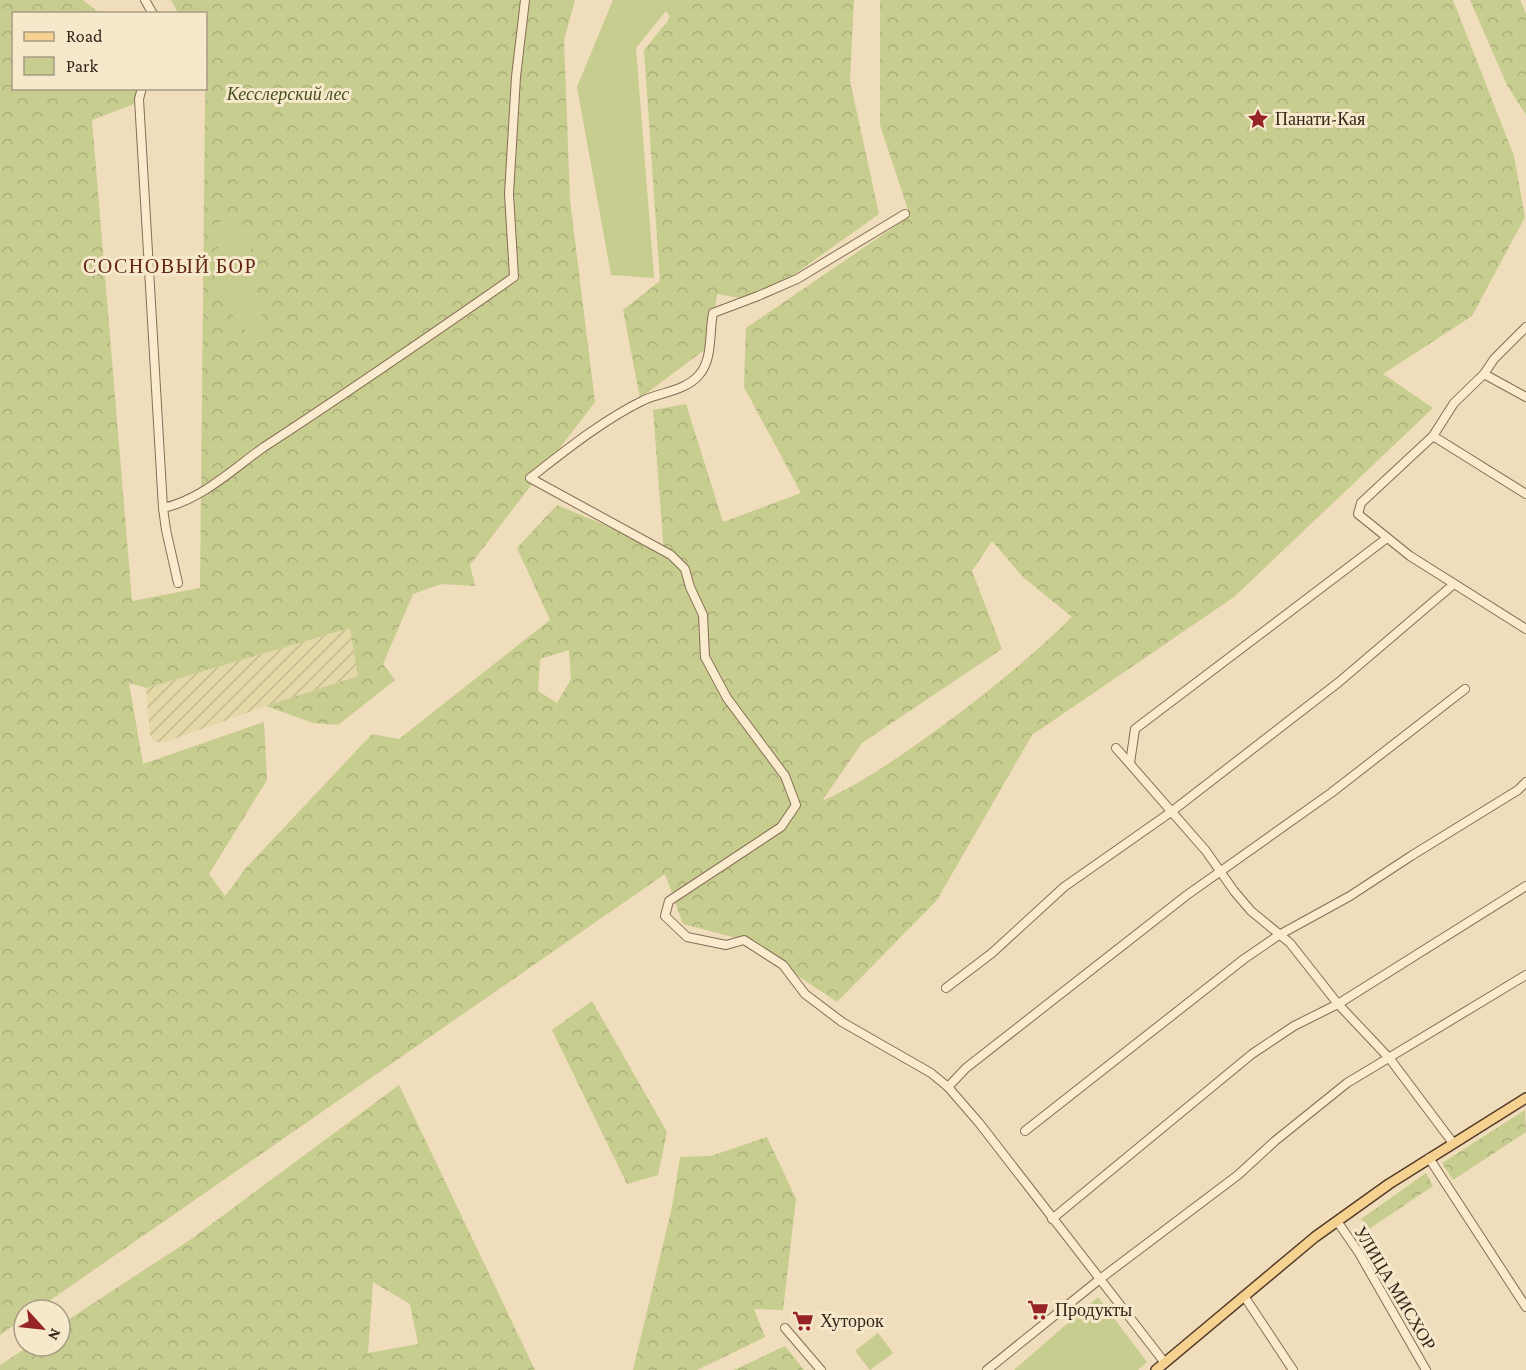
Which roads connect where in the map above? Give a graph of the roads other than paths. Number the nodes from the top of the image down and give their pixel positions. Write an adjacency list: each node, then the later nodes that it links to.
1 (525, 0): 9 (street)
2 (141, 90): 9 (street)
3 (905, 214): 26 (street)
4 (1526, 327): 5 (street)
5 (1484, 374): 6 (street); 7 (street)
6 (1526, 397)
7 (1432, 436): 8 (street); 10 (street)
8 (1526, 494)
9 (163, 508): 11 (street)
10 (1387, 538): 12 (street); 16 (street)
11 (178, 584)
12 (1454, 584): 13 (street); 18 (street)
13 (1526, 630)
14 (1465, 689): 19 (street)
15 (1116, 748): 16 (street)
16 (1130, 763): 18 (street)
17 (1526, 782): 21 (street)
18 (1171, 812): 19 (street); 23 (street)
19 (1221, 872): 21 (street); 26 (street)
20 (1526, 886): 24 (street)
21 (1279, 935): 24 (street); 28 (street)
22 (1526, 975): 25 (street)
23 (946, 988)
24 (1338, 1004): 25 (street); 31 (street)
25 (1390, 1059): 29 (street); 33 (street)
26 (948, 1087): 31 (street)
27 (1526, 1098): 29 (main road)
28 (1025, 1131)
29 (1453, 1143): 30 (main road)
30 (1429, 1158): 32 (main road); 35 (street)
31 (1052, 1219): 33 (street)
32 (1337, 1221): 34 (main road); 42 (street, УЛИЦА МИСХОР)
33 (1100, 1280): 37 (street); 39 (street)
34 (1244, 1296): 37 (main road); 41 (street)
35 (1526, 1307)
36 (785, 1328): 38 (street)
37 (1165, 1362): 40 (main road)
38 (821, 1370)
39 (987, 1370)
40 (1156, 1370)
41 (1293, 1370)
42 (1426, 1370)

